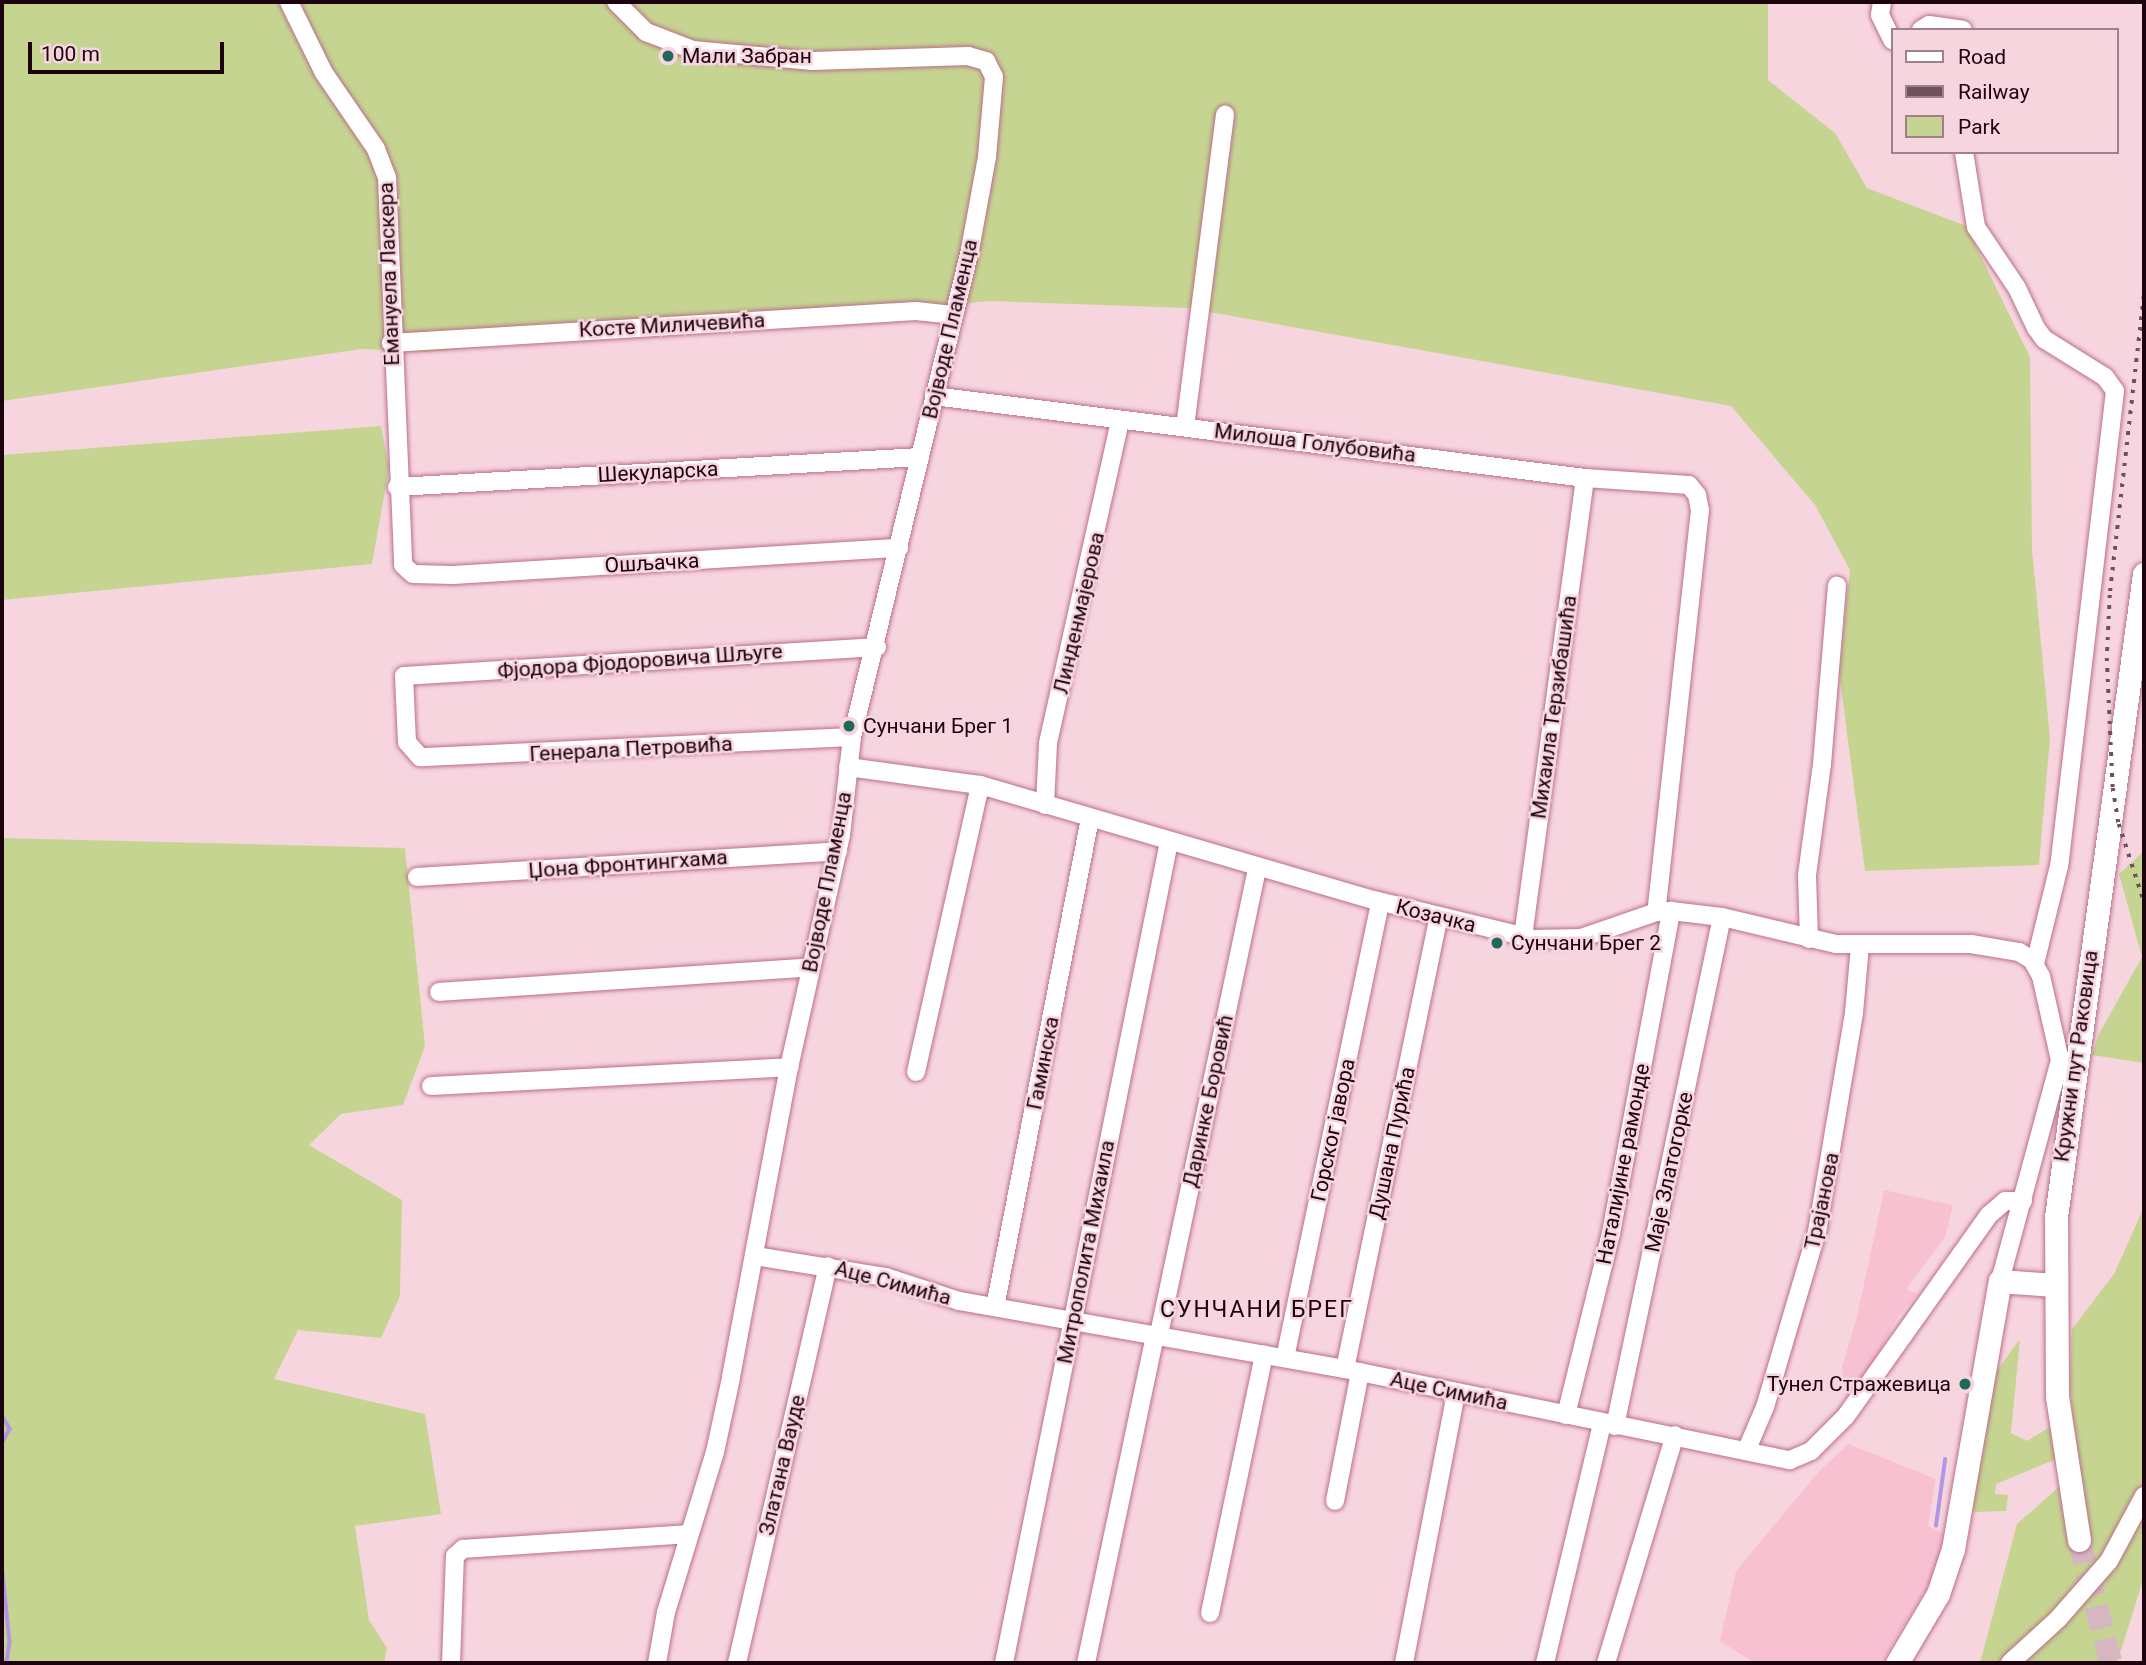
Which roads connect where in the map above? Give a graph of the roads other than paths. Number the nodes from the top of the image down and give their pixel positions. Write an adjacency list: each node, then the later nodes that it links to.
1 (289, 2): 10 (street, Емануела Ласкера)
2 (616, 2): 9 (street, Војводе Пламенца)
3 (1881, 8): 6 (street)
4 (1924, 28): 5 (street)
5 (1949, 28)
6 (1890, 34)
7 (1226, 115): 13 (street)
8 (1964, 154): 40 (street)
9 (953, 315): 10 (street, Косте Миличевића); 11 (street, Војводе Пламенца)
10 (391, 342): 16 (street, Емануела Ласкера)
11 (934, 396): 12 (street, Милоша Голубовића); 14 (street, Војводе Пламенца)
12 (1120, 422): 13 (street, Милоша Голубовића); 27 (street, Линденмајерова)
13 (1185, 426): 15 (street, Милоша Голубовића)
14 (920, 457): 16 (street, Шекуларска); 18 (street, Војводе Пламенца)
15 (1585, 478): 17 (street, Милоша Голубовића); 37 (street, Михаила Терзибашића)
16 (397, 487): 19 (street, Емануела Ласкера)
17 (1695, 491): 34 (street, Наталијине рамонде)
18 (899, 548): 19 (street, Ошљачка); 22 (street, Војводе Пламенца)
19 (408, 569)
20 (2144, 574): 50 (main road, Кружни пут Раковица)
21 (1837, 586): 38 (street)
22 (877, 647): 23 (street, Војводе Пламенца); 24 (street, Фјодора Фјодоровича Шљуге)
23 (852, 737): 24 (street, Генерала Петровића); 25 (street, Војводе Пламенца)
24 (412, 751)
25 (848, 767): 26 (street, Козачка); 30 (street, Војводе Пламенца)
26 (980, 785): 27 (street, Козачка); 44 (street)
27 (1045, 805): 28 (street, Козачка)
28 (1090, 818): 29 (street, Козачка); 51 (street, Гаминска)
29 (1169, 842): 31 (street, Козачка); 52 (street, Митрополита Михаила)
30 (838, 851): 32 (street, Џона Фронтингхама); 41 (street, Војводе Пламенца)
31 (1257, 867): 33 (street, Козачка); 53 (street, Даринке Боровић)
32 (417, 877)
33 (1380, 902): 36 (street, Козачка); 55 (street, Горског јавора)
34 (1664, 912): 35 (street, Козачка); 37 (street, Козачка); 58 (street, Наталијине рамонде)
35 (1722, 917): 38 (street, Козачка); 59 (street, Маје Златогорке)
36 (1438, 918): 37 (street, Козачка); 56 (street, Душана Пурића)
37 (1523, 937)
38 (1809, 939): 39 (street, Козачка)
39 (1860, 946): 40 (street, Козачка); 61 (street, Трајанова)
40 (2035, 964): 46 (street)
41 (811, 967): 42 (street); 43 (street, Војводе Пламенца)
42 (439, 992)
43 (789, 1067): 45 (street); 47 (street, Војводе Пламенца)
44 (916, 1072)
45 (432, 1086)
46 (2023, 1201): 49 (street); 61 (street, Аце Симића)
47 (755, 1256): 48 (street, Аце Симића); 64 (street, Војводе Пламенца)
48 (828, 1266): 51 (street, Аце Симића); 69 (street, Златана Вауде)
49 (2000, 1282): 50 (main road); 75 (main road)
50 (2054, 1285): 65 (main road, Кружни пут Раковица)
51 (995, 1307): 52 (street, Аце Симића)
52 (1073, 1317): 53 (street, Аце Симића); 70 (street, Митрополита Михаила)
53 (1157, 1335): 54 (street, Аце Симића); 71 (street, Даринке Боровић)
54 (1265, 1355): 55 (street, Аце Симића); 66 (street)
55 (1285, 1358): 56 (street, Аце Симића)
56 (1352, 1370): 57 (street, Аце Симића); 63 (street, Душана Пурића)
57 (1455, 1392): 58 (street, Аце Симића); 72 (street)
58 (1566, 1415): 59 (street, Аце Симића)
59 (1608, 1425): 60 (street, Аце Симића); 73 (street, Маје Златогорке)
60 (1675, 1435): 61 (street, Аце Симића); 74 (street)
61 (1747, 1449)
62 (2144, 1496): 76 (street)
63 (1335, 1501)
64 (690, 1534): 67 (street); 68 (street, Војводе Пламенца)
65 (2079, 1540)
66 (1210, 1613)
67 (451, 1663)
68 (657, 1663)
69 (737, 1663)
70 (1004, 1663)
71 (1086, 1663)
72 (1404, 1663)
73 (1545, 1663)
74 (1606, 1663)
75 (1897, 1663)
76 (2010, 1663)

